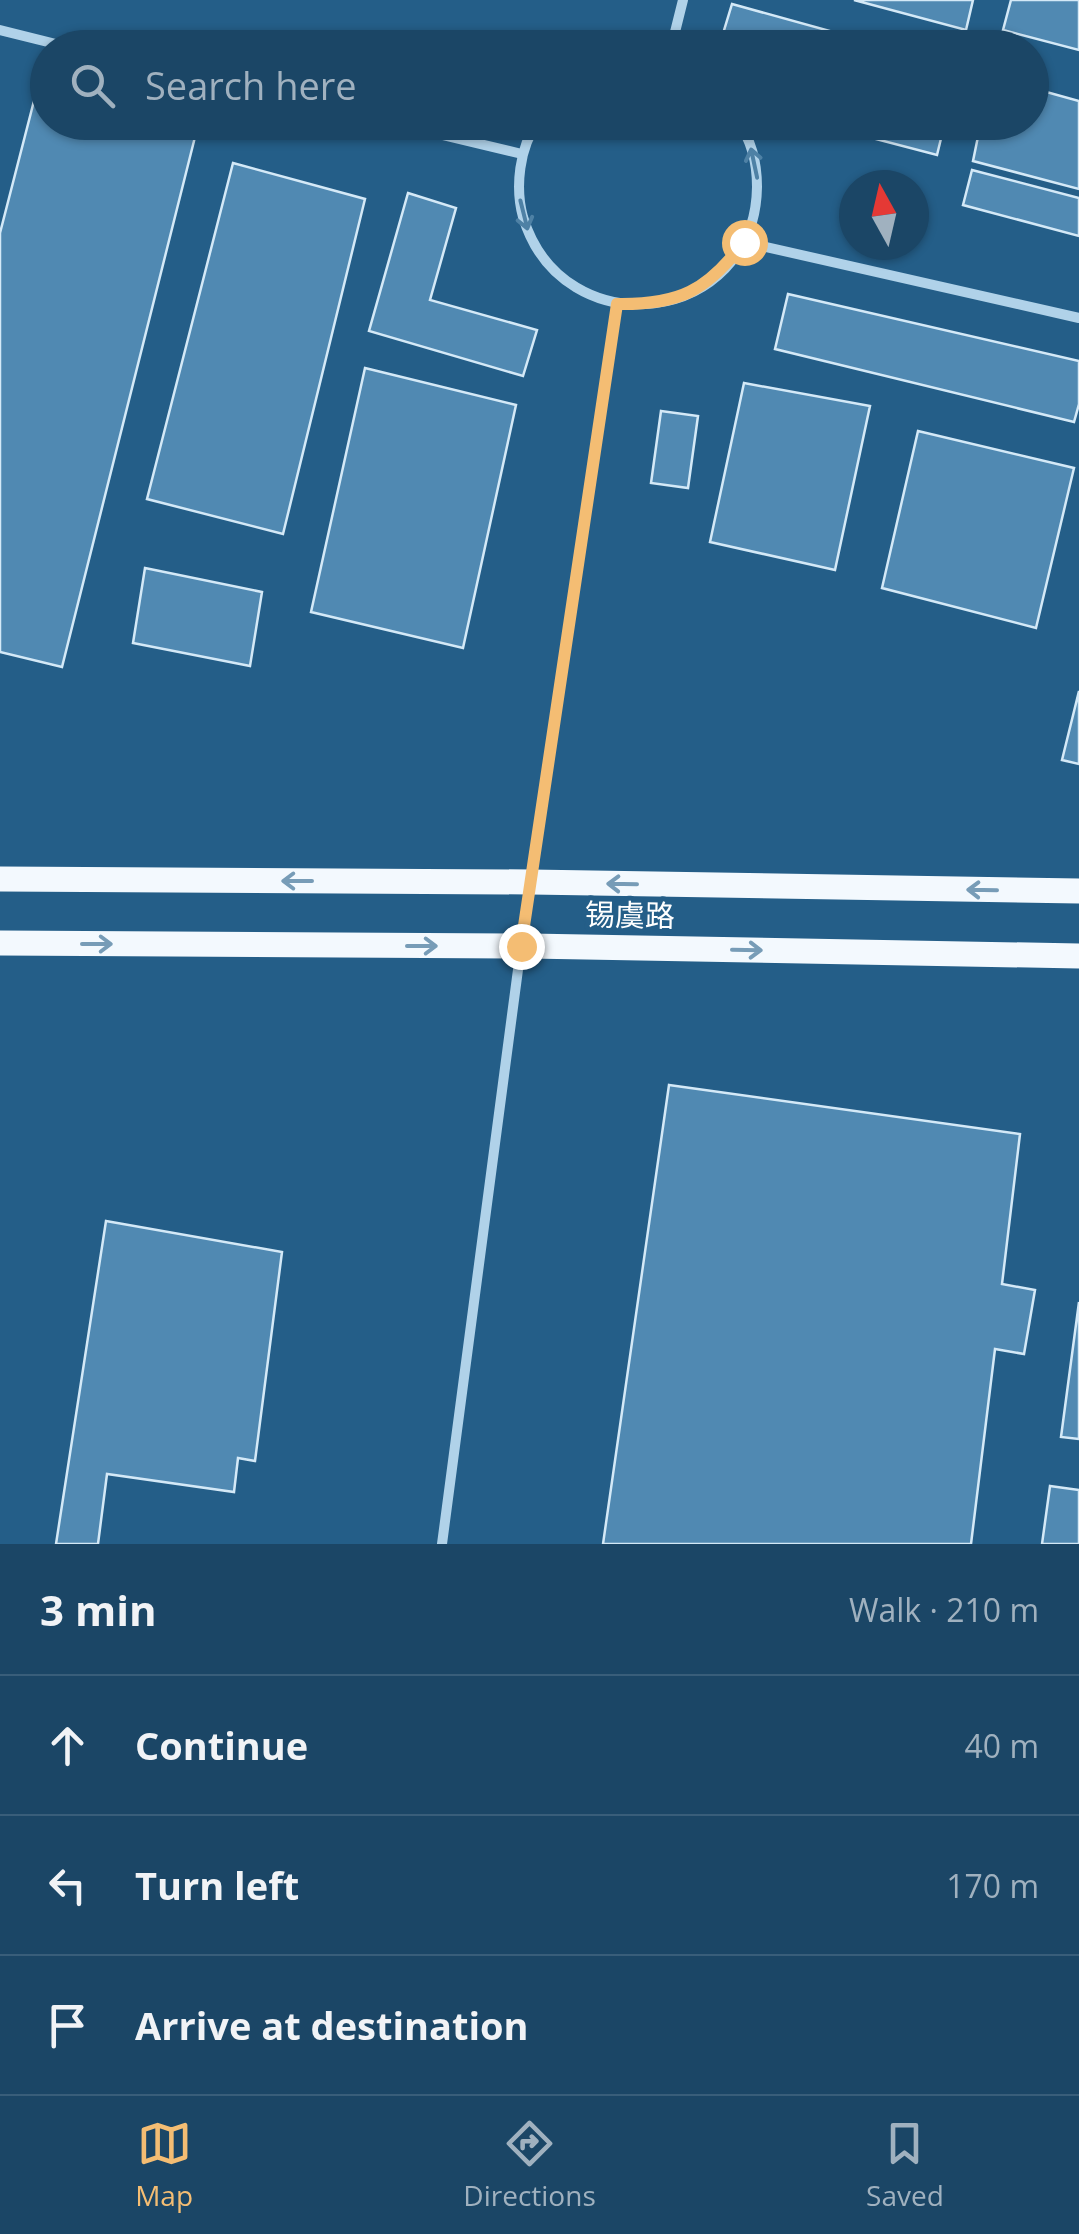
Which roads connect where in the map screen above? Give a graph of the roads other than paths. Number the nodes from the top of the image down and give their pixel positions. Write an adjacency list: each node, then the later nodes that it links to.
1 (683, 0): 3 (street)
2 (0, 30): 4 (street)
3 (676, 30)
4 (30, 38)
5 (463, 140): 8 (street)
6 (529, 140): 8 (street)
7 (748, 140): 9 (street, one-way to 7)
8 (522, 154): 10 (street, one-way to 10)
9 (744, 242): 10 (street); 11 (street)
10 (617, 304): 13 (street)
11 (1079, 318)
12 (0, 879): 13 (main road, 锡虞路, one-way to 12)
13 (530, 882): 14 (main road, 锡虞路, one-way to 13); 16 (street)
14 (1079, 891)
15 (0, 944): 16 (main road, 锡虞路, one-way to 16)
16 (521, 946): 17 (main road, 锡虞路, one-way to 17); 18 (street)
17 (1079, 956)
18 (442, 1544)

